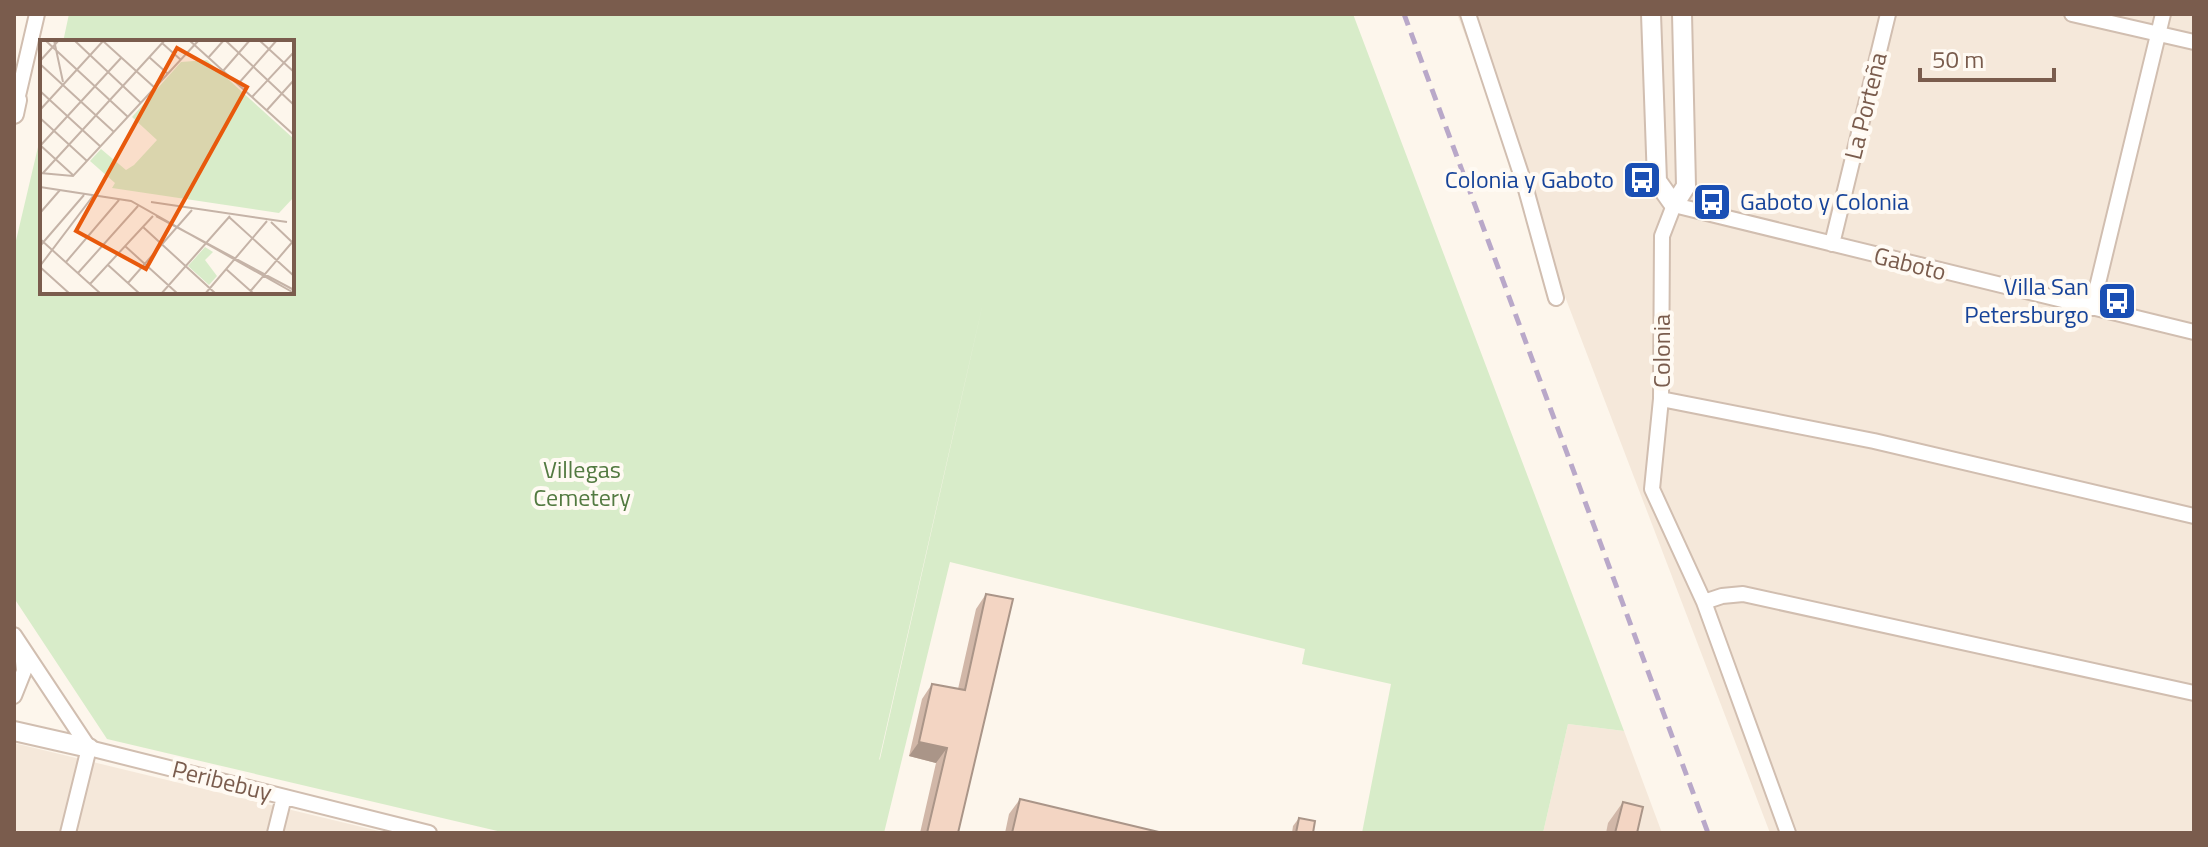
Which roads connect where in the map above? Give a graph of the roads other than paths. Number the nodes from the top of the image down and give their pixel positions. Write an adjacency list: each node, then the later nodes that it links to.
1 (37, 14): 10 (street)
2 (1468, 14): 13 (street)
3 (1651, 14): 11 (street)
4 (1682, 14): 11 (street, Colonia)
5 (1888, 14): 12 (street, La Porteña)
6 (2072, 14): 8 (street)
7 (2163, 14): 8 (street)
8 (2158, 34): 9 (street); 14 (street)
9 (2194, 42)
10 (15, 105)
11 (1674, 205): 12 (street, Gaboto); 16 (street, Colonia)
12 (1832, 244): 14 (street, Gaboto)
13 (1556, 298)
14 (2092, 308): 15 (street, Gaboto)
15 (2194, 332)
16 (1661, 399): 17 (street); 18 (street, Colonia)
17 (2194, 516)
18 (1704, 602): 20 (street); 28 (street)
19 (15, 637): 21 (street); 23 (street)
20 (2194, 693)
21 (14, 696)
22 (14, 731): 23 (street, Peribebuy)
23 (89, 748): 24 (street, Peribebuy); 25 (street)
24 (284, 797): 26 (street); 27 (street, Peribebuy)
25 (68, 833)
26 (275, 833)
27 (429, 833)
28 (1788, 833)

